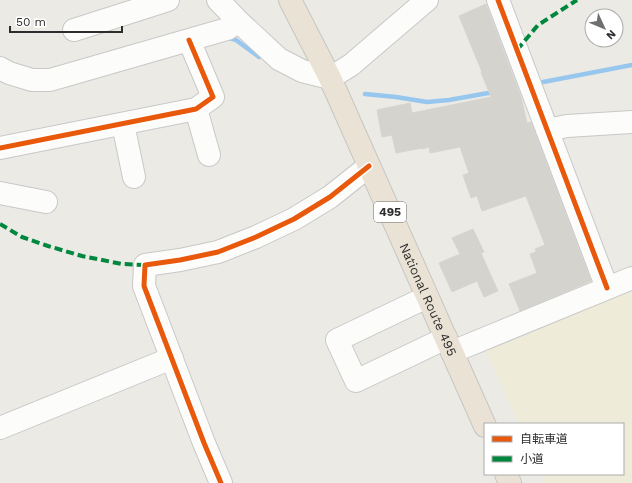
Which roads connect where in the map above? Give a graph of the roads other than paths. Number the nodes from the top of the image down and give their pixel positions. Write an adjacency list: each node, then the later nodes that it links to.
1 (168, 0): 7 (street)
2 (218, 0): 6 (street)
3 (290, 0): 10 (highway, National Route 495 / 495)
4 (428, 0): 10 (street)
5 (498, 0): 14 (street)
6 (238, 21): 8 (street); 10 (street)
7 (74, 30)
8 (189, 40): 9 (street); 11 (street)
9 (0, 68)
10 (330, 78): 17 (highway, National Route 495 / 495)
11 (196, 109): 13 (street); 16 (street)
12 (632, 122): 14 (street)
13 (123, 124): 15 (street); 18 (street)
14 (547, 130): 22 (street)
15 (0, 148)
16 (209, 155)
17 (369, 166): 23 (highway, National Route 495 / 495); 25 (street)
18 (134, 177)
19 (0, 193): 20 (street)
20 (46, 202)
21 (632, 278): 22 (street)
22 (607, 288): 24 (street)
23 (427, 296): 24 (highway, National Route 495 / 495); 24 (street)
24 (449, 345): 26 (highway, National Route 495 / 495)
25 (172, 358): 27 (street); 28 (street)
26 (484, 424)
27 (0, 428)
28 (221, 483)

